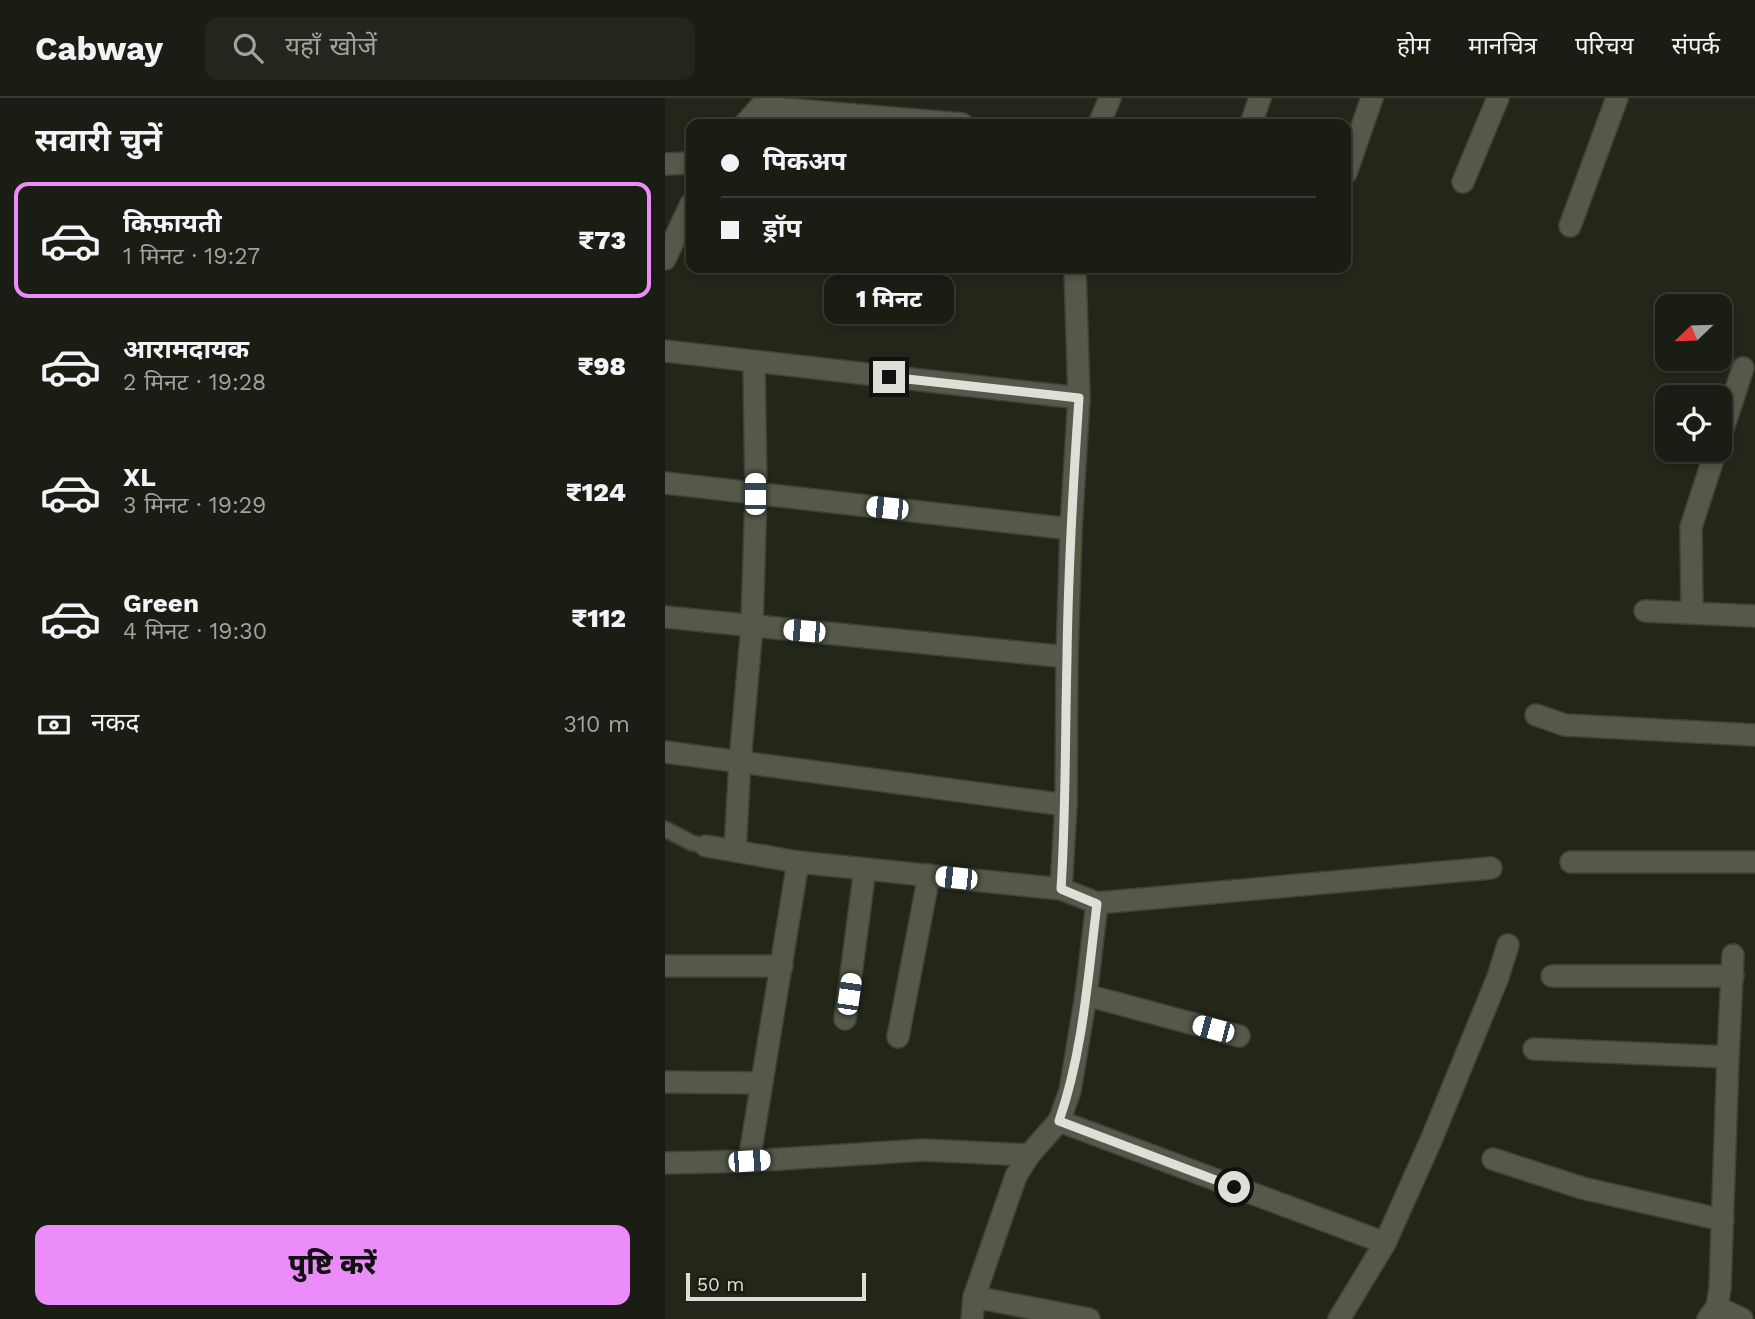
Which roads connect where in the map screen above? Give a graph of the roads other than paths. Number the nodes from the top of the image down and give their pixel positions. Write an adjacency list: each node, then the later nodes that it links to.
1 (1110, 98): 9 (street)
2 (1260, 98): 10 (street)
3 (1372, 98): 11 (street)
4 (1498, 98): 14 (street)
5 (1617, 98): 16 (street)
6 (764, 102): 7 (street); 8 (street)
7 (749, 119)
8 (917, 119)
9 (1101, 119)
10 (1253, 119)
11 (1351, 159)
12 (686, 163): 13 (street)
13 (665, 164)
14 (1463, 182)
15 (686, 216): 17 (street)
16 (1570, 226)
17 (674, 246)
18 (1069, 273): 22 (street)
19 (665, 351): 20 (street)
20 (754, 363): 22 (street); 26 (street)
21 (1743, 368): 23 (street)
22 (1079, 398): 27 (street)
23 (1732, 401)
24 (1712, 462): 29 (street)
25 (665, 483): 26 (street)
26 (755, 494): 27 (street); 32 (street)
27 (1071, 529): 33 (street)
28 (1645, 611): 29 (street)
29 (1692, 612): 30 (street)
30 (1755, 615)
31 (665, 617): 32 (street)
32 (752, 626): 33 (street); 37 (street)
33 (1067, 657): 38 (street)
34 (1536, 715): 35 (street)
35 (1755, 735)
36 (665, 752): 37 (street)
37 (740, 761): 38 (street); 41 (street)
38 (1066, 805): 48 (street)
39 (665, 829): 40 (lane)
40 (706, 846): 41 (street)
41 (735, 851): 42 (street)
42 (798, 862): 46 (street); 52 (street)
43 (1571, 862): 44 (street)
44 (1755, 862)
45 (1492, 868): 49 (street)
46 (866, 869): 47 (street); 55 (street)
47 (929, 875): 48 (street); 57 (street)
48 (1061, 889): 49 (street)
49 (1097, 904): 54 (street)
50 (1508, 945): 68 (street)
51 (665, 966): 52 (street)
52 (782, 966): 61 (street)
53 (1552, 976): 59 (street)
54 (1086, 995): 56 (street); 62 (street)
55 (845, 1019)
56 (1238, 1036)
57 (898, 1037)
58 (1534, 1049): 59 (street)
59 (1728, 1057): 67 (street)
60 (665, 1082): 61 (street)
61 (761, 1083): 65 (street)
62 (1059, 1121): 63 (street); 68 (street)
63 (1029, 1155): 65 (street); 69 (street)
64 (1493, 1159): 67 (street)
65 (749, 1161): 66 (street)
66 (665, 1163)
67 (1723, 1220): 70 (street)
68 (1385, 1243): 73 (street)
69 (974, 1297): 71 (street); 72 (street)
70 (1713, 1313): 74 (street)
71 (972, 1319)
72 (1089, 1319)
73 (1339, 1319)
74 (1742, 1319)

